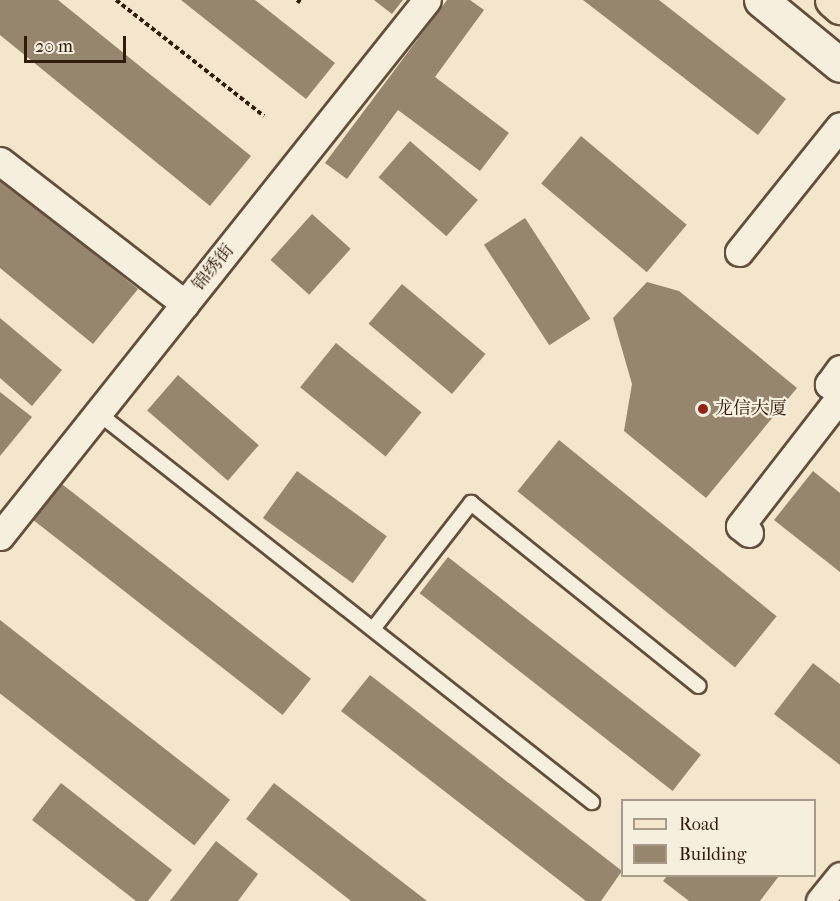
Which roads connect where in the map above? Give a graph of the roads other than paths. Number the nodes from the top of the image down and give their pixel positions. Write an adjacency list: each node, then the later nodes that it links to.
1 (427, 0): 9 (street, 锦绣街)
2 (761, 0): 5 (main road)
3 (832, 0): 4 (main road)
4 (840, 7)
5 (840, 65)
6 (840, 126): 8 (street)
7 (0, 161): 9 (street)
8 (739, 252)
9 (185, 304): 13 (street, 锦绣街)
10 (840, 369): 11 (street)
11 (840, 391)
12 (840, 397): 14 (street)
13 (98, 413): 15 (street, 锦绣街); 16 (lane)
14 (749, 533)
15 (0, 536)
16 (373, 629): 17 (lane); 18 (lane)
17 (699, 686)
18 (592, 802)
19 (840, 876): 20 (street)
20 (820, 901)

